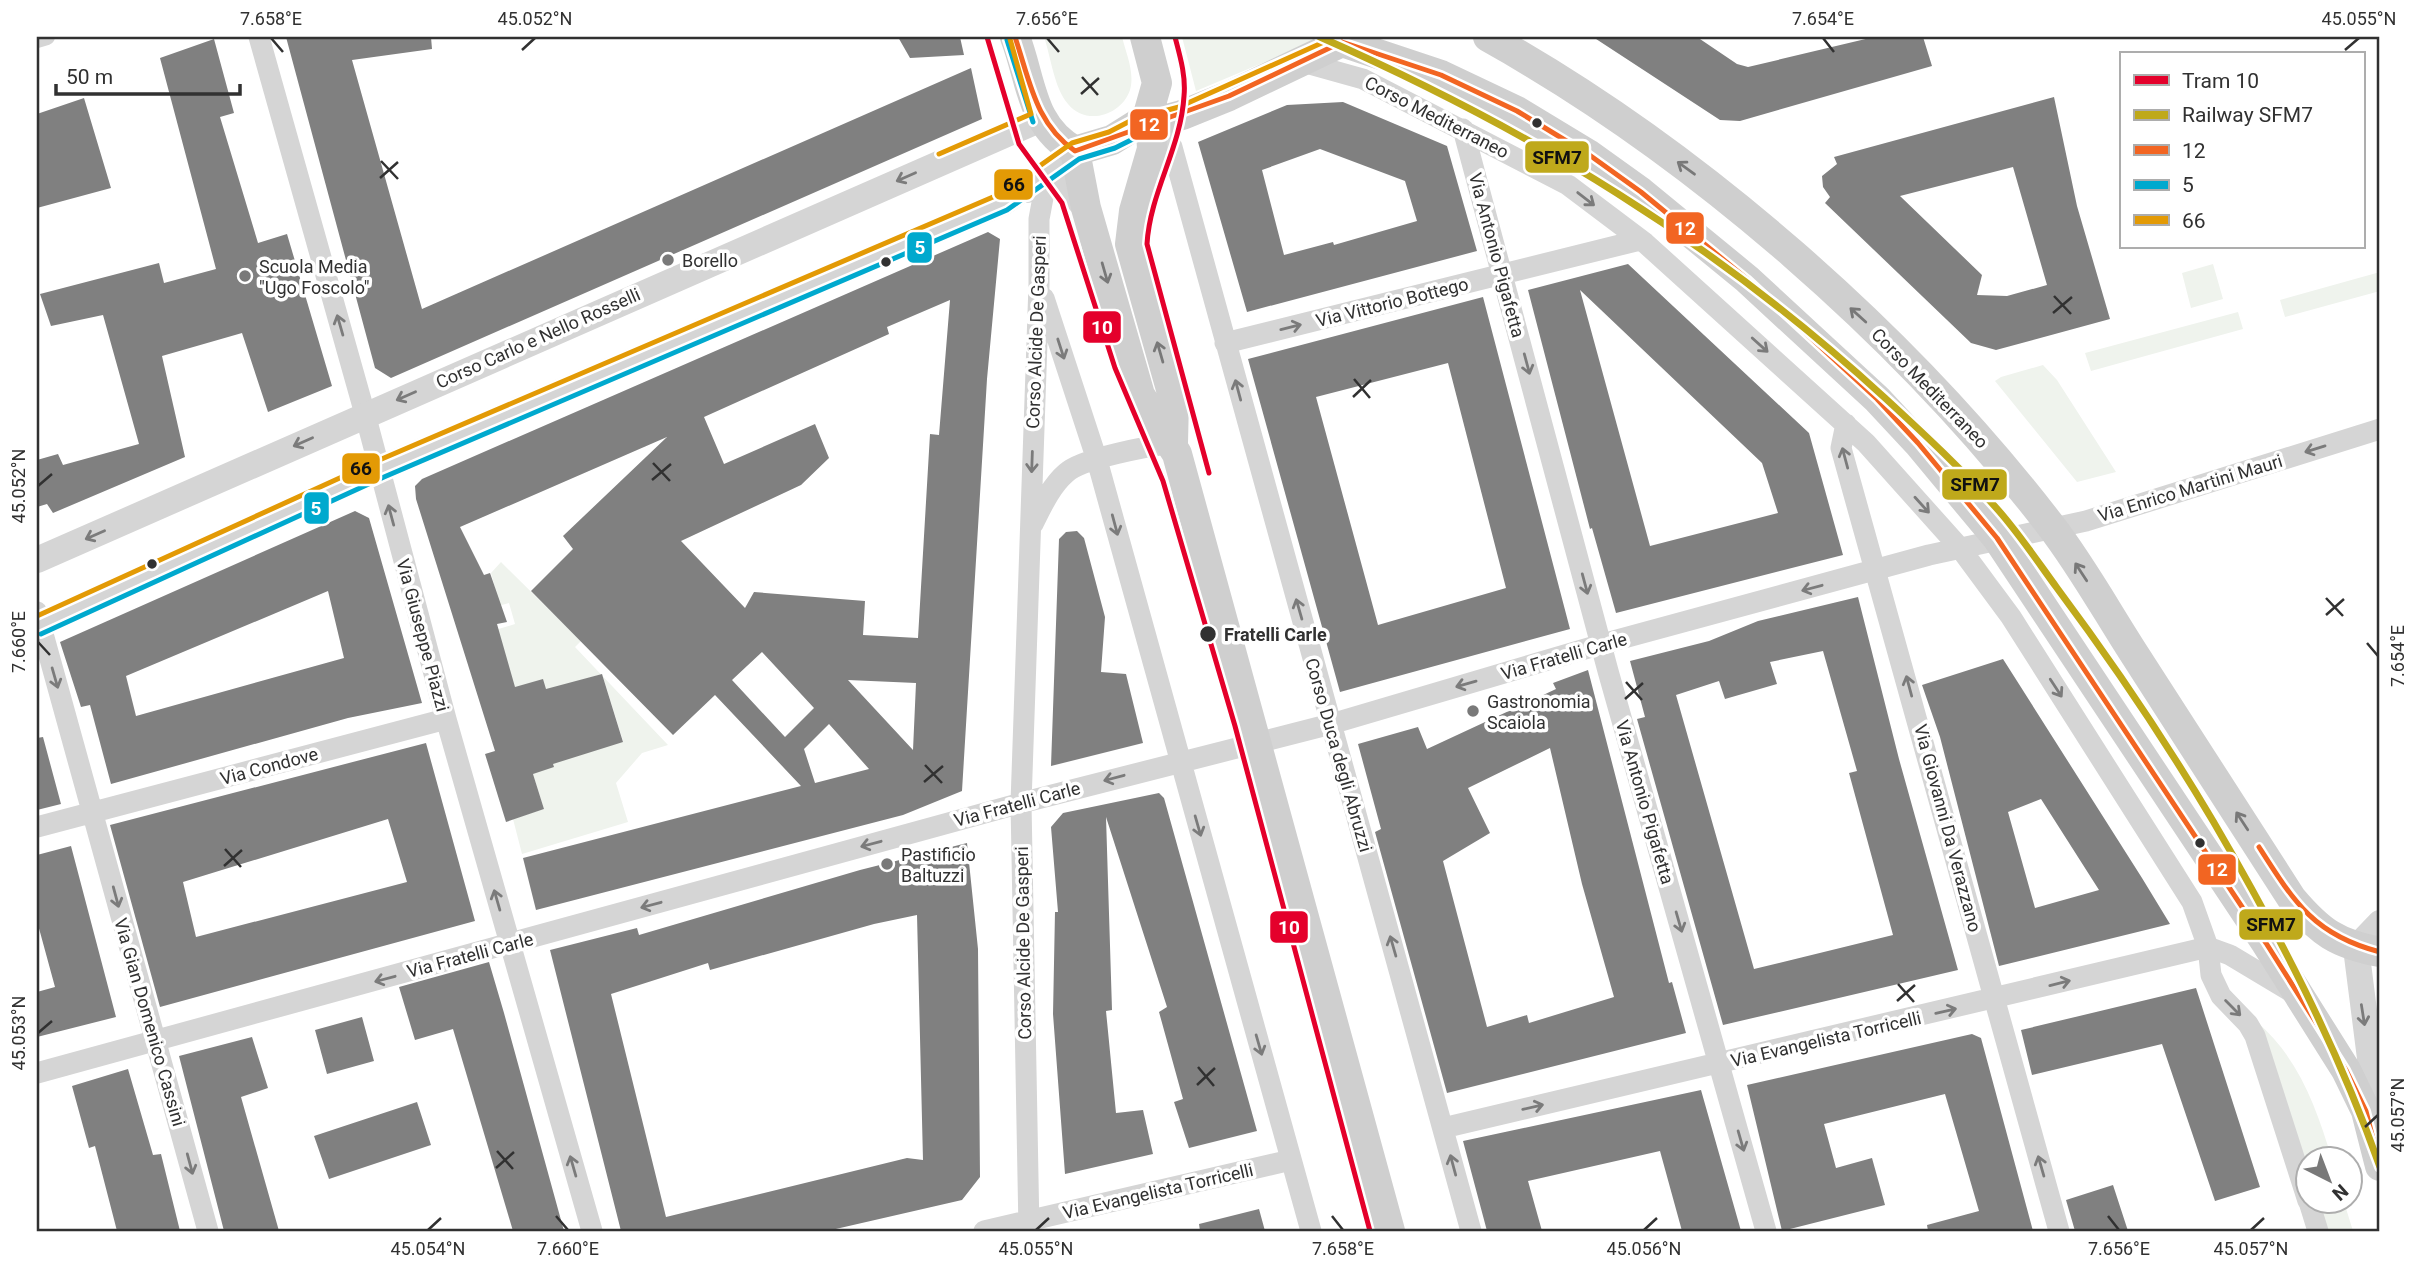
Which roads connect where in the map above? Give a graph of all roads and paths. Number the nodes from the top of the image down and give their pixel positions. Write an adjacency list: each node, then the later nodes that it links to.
1 (47, 37): 6 (street)
2 (259, 37): 18 (street, Via Giuseppe Piazzi, one-way to 2)
3 (1145, 37): 9 (main road)
4 (1488, 37): 25 (main road, Corso Mediterraneo, one-way to 4)
5 (1349, 39): 8 (main road); 26 (main road, Corso Mediterraneo)
6 (37, 40)
7 (1017, 40): 11 (main road)
8 (1302, 62): 9 (main road); 10 (street, Corso Mediterraneo)
9 (1156, 126): 11 (main road); 17 (street, Corso Duca degli Abruzzi); 21 (main road, one-way to 9)
10 (1464, 129): 14 (street, Corso Mediterraneo, one-way to 14); 15 (street, Via Antonio Pigafetta)
11 (1056, 136): 12 (street); 13 (main road); 18 (street, Corso Carlo e Nello Rosselli, one-way to 18)
12 (1039, 181): 13 (street); 16 (street, Corso Alcide De Gasperi); 23 (street)
13 (1086, 208): 21 (main road, one-way to 21)
14 (1640, 240): 15 (street, Via Vittorio Bottego); 19 (street, Corso Mediterraneo, one-way to 19)
15 (1503, 274): 17 (street, Via Vittorio Bottego, one-way to 15); 31 (street, Via Antonio Pigafetta, one-way to 31)
16 (1039, 284): 22 (street, one-way to 22); 24 (street, Corso Alcide De Gasperi, one-way to 24)
17 (1225, 343): 33 (street, Corso Duca degli Abruzzi, one-way to 17)
18 (365, 414): 23 (street, Via Giuseppe Piazzi); 28 (street, Corso Carlo e Nello Rosselli, one-way to 28)
19 (1846, 424): 27 (street, Corso Mediterraneo, one-way to 27); 29 (street, Via Giovanni Da Verazzano, one-way to 19)
20 (2380, 429): 25 (street, Via Enrico Martini Mauri, one-way to 25)
21 (1173, 443): 22 (street, Corso Alcide De Gasperi); 34 (main road)
22 (1097, 460): 24 (street, Corso Alcide De Gasperi); 35 (street, one-way to 35)
23 (380, 470): 30 (street); 32 (street, Via Giuseppe Piazzi, one-way to 23)
24 (1030, 528): 36 (street, Corso Alcide De Gasperi)
25 (2053, 528): 26 (street, Via Enrico Martini Mauri); 42 (main road, Corso Mediterraneo, one-way to 25)
26 (1997, 538): 27 (street, Via Fratelli Carle); 43 (main road, Corso Mediterraneo)
27 (1959, 548): 29 (street, Via Fratelli Carle); 41 (street, Corso Mediterraneo, one-way to 41)
28 (37, 560)
29 (1878, 570): 31 (street, Via Fratelli Carle, one-way to 31); 44 (street, Via Giovanni Da Verazzano, one-way to 29)
30 (38, 621): 37 (street, Via Gian Domenico Cassini, one-way to 37)
31 (1602, 644): 33 (street, Via Fratelli Carle, one-way to 33); 46 (street, Via Antonio Pigafetta, one-way to 46)
32 (446, 719): 37 (street, Via Condove); 40 (street, Via Giuseppe Piazzi, one-way to 32)
33 (1331, 724): 34 (street, Via Fratelli Carle); 49 (street, Corso Duca degli Abruzzi, one-way to 33)
34 (1258, 742): 35 (street, Via Fratelli Carle); 58 (main road)
35 (1180, 761): 36 (street, Via Fratelli Carle, one-way to 36); 51 (street, one-way to 51)
36 (1021, 803): 40 (street, Via Fratelli Carle, one-way to 40); 53 (street, Corso Alcide De Gasperi)
37 (92, 813): 38 (street); 45 (street, Via Gian Domenico Cassini, one-way to 45)
38 (37, 827)
39 (2380, 923): 42 (street)
40 (510, 944): 45 (street, Via Fratelli Carle, one-way to 45); 55 (street, Via Giuseppe Piazzi, one-way to 40)
41 (2208, 947): 43 (street, Corso Mediterraneo); 44 (street, Via Evangelista Torricelli, one-way to 41); 50 (street, Corso Mediterraneo, one-way to 50)
42 (2368, 950): 48 (street, one-way to 48)
43 (2300, 996): 48 (main road, Corso Mediterraneo)
44 (1994, 999): 46 (street, Via Evangelista Torricelli, one-way to 44); 61 (street, Via Giovanni Da Verazzano, one-way to 44)
45 (156, 1043): 47 (street, Via Fratelli Carle); 54 (street, Via Gian Domenico Cassini, one-way to 54)
46 (1720, 1064): 49 (street, Via Evangelista Torricelli, one-way to 46); 60 (street, Via Antonio Pigafetta, one-way to 60)
47 (37, 1073)
48 (2366, 1111): 52 (main road, Corso Mediterraneo)
49 (1443, 1128): 59 (street, Corso Duca degli Abruzzi, one-way to 49)
50 (2294, 1155)
51 (1292, 1160): 53 (street, Via Evangelista Torricelli); 57 (street)
52 (2380, 1166)
53 (1028, 1226): 56 (street, Via Evangelista Torricelli)
54 (208, 1231)
55 (592, 1231)
56 (984, 1231)
57 (1311, 1231)
58 (1390, 1231)
59 (1471, 1231)
60 (1766, 1231)
61 (2059, 1231)

